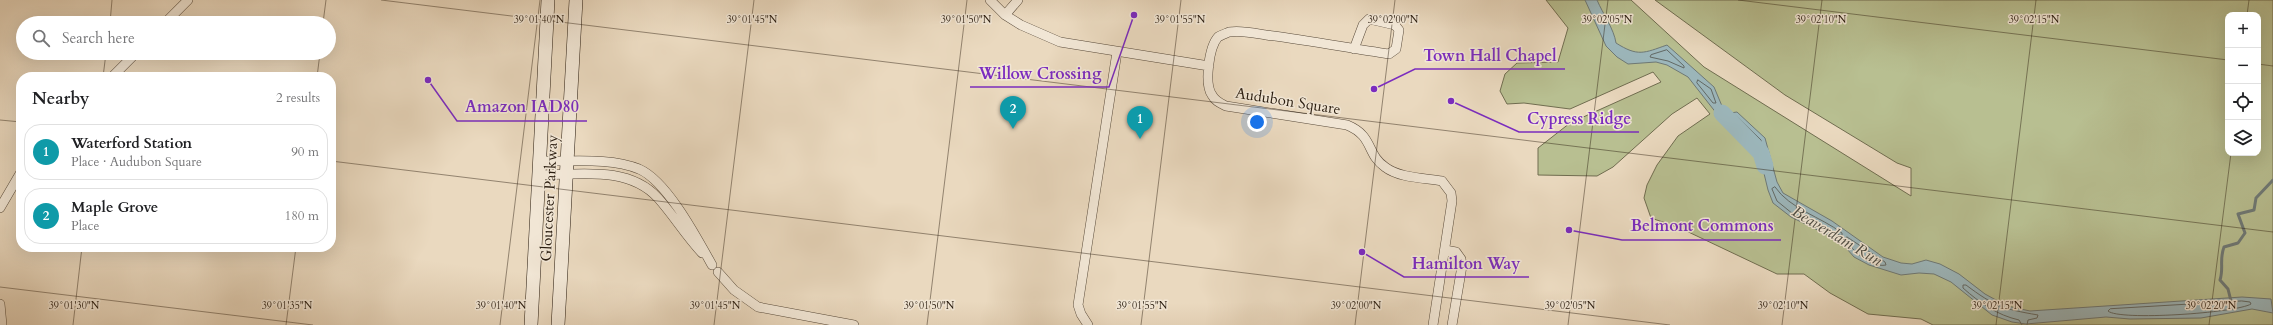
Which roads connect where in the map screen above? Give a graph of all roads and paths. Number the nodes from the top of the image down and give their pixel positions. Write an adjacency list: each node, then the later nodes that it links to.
1 (188, 0): 7 (street)
2 (548, 0): 13 (main road, Gloucester Parkway)
3 (576, 0): 14 (main road, Gloucester Parkway)
4 (990, 0): 6 (street)
5 (1018, 0): 6 (street)
6 (1005, 15): 9 (street)
7 (173, 16)
8 (1354, 49): 8 (street, Audubon Square); 11 (street, Audubon Square)
9 (1117, 52): 11 (street); 26 (street)
10 (129, 60): 12 (street)
11 (1209, 66): 19 (street, Audubon Square)
12 (117, 72)
13 (539, 161): 14 (street); 15 (main road, Gloucester Parkway)
14 (567, 162): 16 (main road, Gloucester Parkway); 16 (street)
15 (538, 175): 16 (street); 23 (main road, Gloucester Parkway)
16 (566, 175): 24 (main road, Gloucester Parkway)
17 (16, 181): 18 (street)
18 (0, 208)
19 (1446, 250): 27 (street, Audubon Square); 28 (street)
20 (718, 272): 25 (street)
21 (0, 304): 22 (street)
22 (2, 325)
23 (531, 325)
24 (558, 325)
25 (854, 325)
26 (1088, 325)
27 (1433, 325)
28 (1452, 325)

